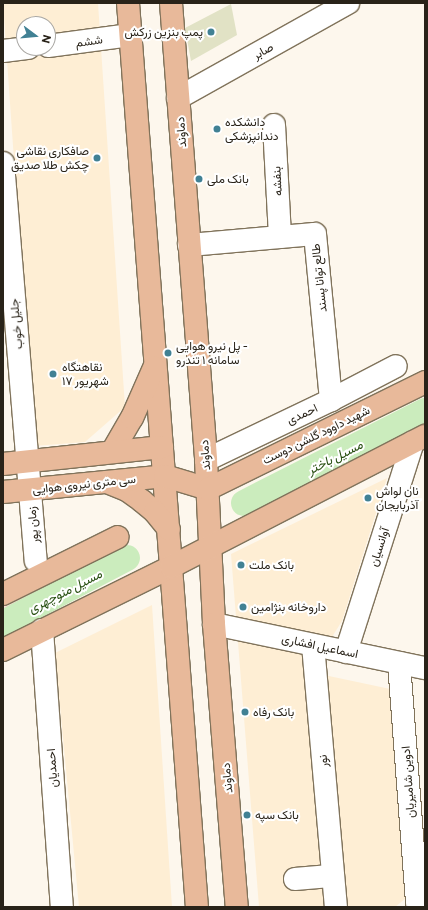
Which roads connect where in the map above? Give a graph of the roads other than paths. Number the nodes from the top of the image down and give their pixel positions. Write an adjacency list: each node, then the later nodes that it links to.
1 (128, 3): 4 (main road)
2 (171, 3): 8 (main road, دماوند)
3 (337, 6): 8 (street, صابر)
4 (130, 35): 5 (street, ششم); 13 (main road)
5 (56, 45)
6 (16, 50): 7 (street)
7 (3, 51)
8 (178, 98): 12 (main road, دماوند)
9 (274, 126): 11 (street, بنفشه)
10 (3, 163): 21 (street, جلیل خوب)
11 (280, 237): 12 (street, طالع توانا پسند); 16 (street, طالع توانا پسند)
12 (189, 245): 20 (main road, دماوند)
13 (156, 363): 18 (main road); 19 (main road)
14 (396, 366): 16 (street, احمدی)
15 (425, 382): 26 (main road, شهید داوود گلشن دوست)
16 (331, 400): 20 (street, احمدی)
17 (419, 439): 30 (main road); 38 (street, آوانسیان)
18 (162, 447): 19 (main road); 23 (main road)
19 (112, 452): 21 (main road)
20 (206, 460): 26 (main road, دماوند)
21 (27, 461): 22 (main road); 25 (street, جلیل خوب)
22 (3, 464)
23 (165, 476): 24 (main road, سی متری نیروی هوایی); 26 (main road); 28 (main road)
24 (107, 482): 25 (main road, سی متری نیروی هوایی); 28 (main road)
25 (30, 489): 27 (main road, سی متری نیروی هوایی); 32 (street, زمان پور)
26 (208, 489): 30 (main road, دماوند)
27 (3, 492)
28 (169, 529): 31 (main road)
29 (118, 537): 32 (main road)
30 (211, 545): 31 (main road); 34 (main road, دماوند)
31 (171, 567): 35 (main road); 46 (main road)
32 (37, 568): 33 (main road)
33 (3, 594)
34 (214, 624): 36 (street, اسماعیل افشاری); 47 (main road, دماوند)
35 (42, 630): 37 (main road); 45 (street, احمدیان)
36 (313, 645): 38 (street, اسماعیل افشاری); 42 (street, نور)
37 (3, 650)
38 (346, 652): 39 (street, اسماعیل افشاری)
39 (399, 663): 40 (street, اسماعیل افشاری); 41 (street, ادوین شامیریان)
40 (425, 668)
41 (419, 863): 44 (street, ادوین شامیریان)
42 (333, 876): 43 (street); 48 (street, نور)
43 (295, 879)
44 (417, 902)
45 (62, 907)
46 (197, 907)
47 (238, 907)
48 (336, 907)

